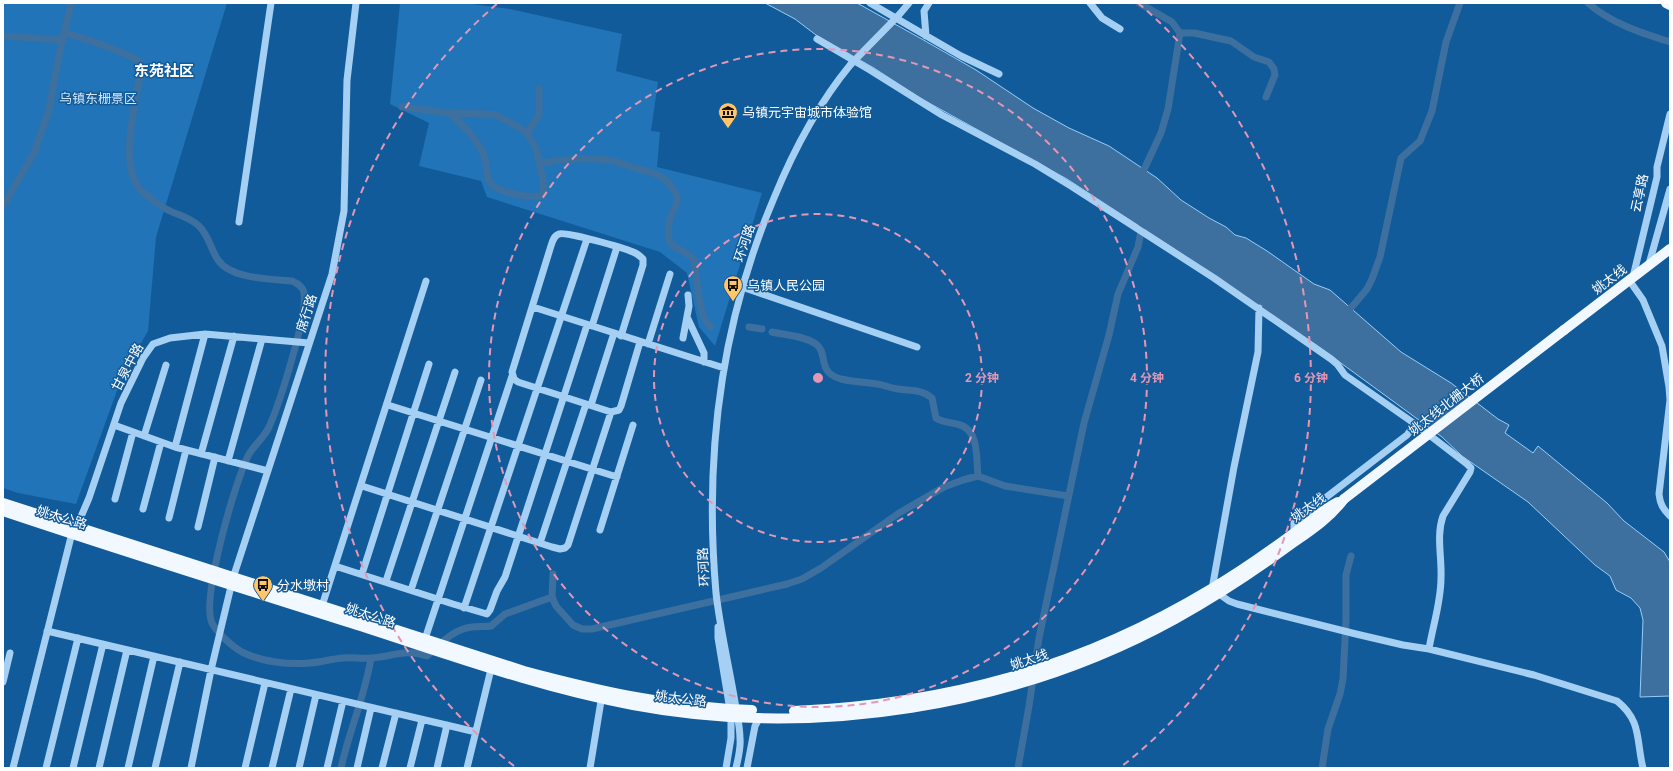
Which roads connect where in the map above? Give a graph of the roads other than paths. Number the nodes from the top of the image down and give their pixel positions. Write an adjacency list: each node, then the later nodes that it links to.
1 (271, 3): 15 (street)
2 (356, 3): 37 (street, 席行路)
3 (870, 3): 10 (street)
4 (909, 3): 23 (street, 环河路, bridge)
5 (929, 3): 10 (street)
6 (1090, 3): 9 (street)
7 (1666, 3): 8 (main road)
8 (1670, 5)
9 (1120, 28)
10 (926, 36): 12 (street)
11 (816, 39): 26 (street)
12 (999, 74)
13 (1670, 114): 21 (street, 云享路)
14 (1670, 189): 19 (street)
15 (239, 222)
16 (587, 239): 17 (street); 25 (street); 27 (street)
17 (617, 247): 29 (street); 32 (street)
18 (1670, 249): 19 (main road, 姚太线)
19 (1649, 264): 21 (main road, 姚太线)
20 (670, 274): 38 (street)
21 (1631, 278): 30 (main road, 姚太线); 82 (street)
22 (426, 281): 49 (street)
23 (742, 287): 39 (street); 43 (street, 环河路)
24 (688, 295): 28 (street)
25 (533, 307): 27 (street); 45 (street)
26 (1259, 308): 54 (street); 97 (street)
27 (561, 316): 29 (street); 47 (street)
28 (688, 319): 34 (street); 40 (street)
29 (590, 325): 32 (street); 48 (street)
30 (1564, 330): 76 (main road, 姚太线北栅大桥, bridge)
31 (205, 334): 33 (street, 甘泉中路); 55 (street, 甘泉中路); 63 (street)
32 (617, 334): 36 (street); 50 (street)
33 (234, 336): 35 (street, 甘泉中路); 65 (street)
34 (683, 338)
35 (262, 339): 37 (street, 甘泉中路); 68 (street)
36 (640, 342): 38 (street); 51 (street)
37 (306, 343): 71 (street, 席行路)
38 (648, 344): 40 (street)
39 (917, 347)
40 (704, 362): 43 (street)
41 (429, 364): 52 (street)
42 (166, 365): 59 (street)
43 (724, 368): 120 (street, 环河路)
44 (455, 372): 53 (street)
45 (512, 376): 47 (street); 60 (street)
46 (481, 380): 57 (street)
47 (538, 388): 48 (street); 62 (street)
48 (564, 397): 50 (street); 66 (street)
49 (388, 405): 52 (street); 73 (street)
50 (589, 405): 51 (street); 69 (street)
51 (611, 412): 70 (street)
52 (413, 413): 53 (street); 74 (street)
53 (439, 421): 57 (street); 77 (street)
54 (1415, 424): 89 (street); 105 (street)
55 (114, 425): 58 (street); 87 (street, 甘泉中路)
56 (633, 425): 72 (street)
57 (465, 429): 60 (street); 80 (street)
58 (133, 432): 59 (street); 75 (street)
59 (144, 436): 61 (street)
60 (491, 438): 62 (street); 84 (street)
61 (161, 442): 63 (street); 79 (street)
62 (519, 446): 66 (street); 86 (street)
63 (175, 447): 64 (street)
64 (186, 450): 65 (street); 83 (street)
65 (201, 454): 67 (street)
66 (545, 454): 69 (street); 90 (street)
67 (215, 457): 68 (street); 85 (street)
68 (228, 461): 71 (street)
69 (567, 462): 70 (street); 91 (street)
70 (592, 470): 72 (street); 91 (street)
71 (268, 471): 95 (street, 席行路)
72 (617, 477): 88 (street)
73 (362, 486): 74 (street); 92 (street)
74 (387, 494): 77 (street); 93 (street)
75 (115, 499)
76 (1344, 499): 89 (main road, 姚太线); 97 (main road, 姚太线)
77 (412, 502): 80 (street); 94 (street)
78 (3, 503): 87 (main road, 姚太公路)
79 (143, 510)
80 (438, 510): 84 (street); 96 (street)
81 (3, 512): 87 (main road, 姚太公路)
82 (1670, 516)
83 (169, 518)
84 (464, 519): 86 (street); 98 (street)
85 (198, 527)
86 (491, 528): 90 (street); 99 (street)
87 (74, 530): 95 (main road, 姚太公路); 101 (street, 甘泉中路)
88 (600, 530)
89 (1294, 534): 97 (main road, 姚太线)
90 (518, 536): 91 (street); 99 (street)
91 (540, 543)
92 (336, 566): 93 (street); 100 (street)
93 (362, 574): 94 (street)
94 (386, 581): 96 (street)
95 (233, 582): 100 (main road, 姚太公路); 111 (street, 席行路)
96 (412, 590): 98 (street)
97 (1215, 591): 105 (street); 112 (main road, 姚太线)
98 (438, 599): 99 (street); 103 (street)
99 (464, 608)
100 (321, 609): 103 (main road, 姚太公路)
101 (47, 631): 102 (street); 126 (street, 甘泉中路)
102 (78, 638): 104 (street); 127 (street)
103 (424, 642): 110 (main road, 姚太公路); 110 (main road, 姚太公路)
104 (102, 644): 106 (street); 128 (street)
105 (1429, 649): 146 (street)
106 (127, 650): 108 (street); 129 (street)
107 (10, 653): 113 (street)
108 (154, 656): 109 (street); 130 (street)
109 (180, 662): 111 (street); 131 (street)
110 (492, 665): 117 (main road, 姚太公路); 125 (street)
111 (211, 670): 114 (street); 132 (street, 席行路)
112 (1013, 681): 120 (main road, 姚太线); 122 (main road, 姚太线)
113 (3, 682)
114 (265, 683): 115 (street); 133 (street)
115 (291, 689): 116 (street); 134 (street)
116 (316, 695): 118 (street); 135 (street)
117 (602, 695): 120 (main road, 姚太公路); 142 (street)
118 (343, 701): 119 (street); 136 (street)
119 (368, 707): 121 (street); 137 (street)
120 (734, 713): 122 (main road, 姚太线); 143 (street); 144 (street, 环河路)
121 (396, 714): 123 (street); 138 (street)
122 (760, 717): 145 (street)
123 (422, 720): 124 (street); 139 (street)
124 (447, 726): 125 (street); 140 (street)
125 (476, 732): 141 (street)
126 (13, 768)
127 (46, 768)
128 (73, 768)
129 (99, 768)
130 (128, 768)
131 (155, 768)
132 (191, 768)
133 (245, 768)
134 (272, 768)
135 (299, 768)
136 (327, 768)
137 (357, 768)
138 (382, 768)
139 (410, 768)
140 (437, 768)
141 (467, 768)
142 (590, 768)
143 (726, 768)
144 (736, 768)
145 (747, 768)
146 (1643, 768)

